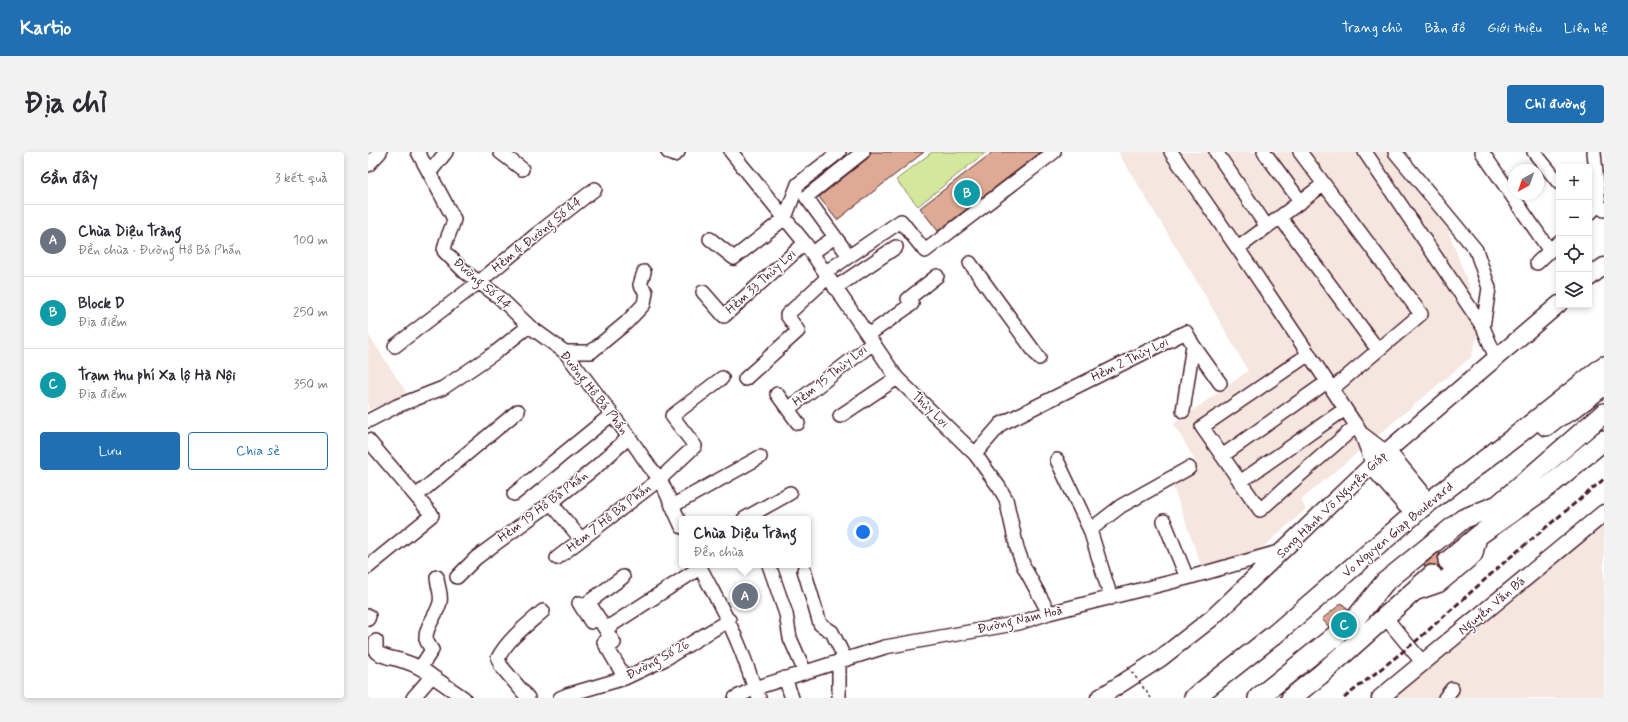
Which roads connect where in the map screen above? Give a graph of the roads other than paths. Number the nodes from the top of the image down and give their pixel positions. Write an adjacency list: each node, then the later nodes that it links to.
1 (380, 152): 20 (street)
2 (418, 152): 22 (street, Đường Số 44)
3 (446, 152): 22 (street)
4 (500, 152): 21 (street)
5 (668, 152): 6 (street)
6 (678, 152)
7 (731, 152): 30 (street, Thủy Lợi)
8 (839, 152): 30 (street)
9 (863, 152): 32 (street)
10 (1054, 152): 38 (street)
11 (1171, 152): 37 (street)
12 (1216, 152): 31 (street)
13 (1264, 152): 26 (street)
14 (1300, 152): 24 (street)
15 (1365, 152): 51 (street)
16 (1395, 152): 51 (street)
17 (1482, 152): 34 (street)
18 (1534, 152): 23 (street)
19 (1594, 152): 27 (street)
20 (368, 165)
21 (522, 169)
22 (430, 172): 46 (street, Đường Số 44)
23 (1556, 179)
24 (1324, 184): 26 (street); 55 (street)
25 (595, 189): 46 (street, Hẻm 4 Đường Số 44)
26 (1300, 202): 29 (street)
27 (1602, 207): 28 (street)
28 (1592, 212)
29 (1280, 217): 31 (street); 55 (street)
30 (785, 218): 33 (street); 36 (street, Thủy Lợi)
31 (1267, 227): 37 (street)
32 (835, 237): 36 (street); 38 (street)
33 (710, 239)
34 (1554, 246): 40 (street)
35 (896, 247): 47 (street)
36 (808, 248): 43 (street, Thủy Lợi); 48 (street, Hẻm 33 Thủy Lợi)
37 (1238, 248): 57 (street)
38 (849, 256): 43 (street)
39 (970, 263): 58 (street)
40 (1537, 263)
41 (1604, 266): 45 (main road)
42 (644, 272): 56 (street)
43 (827, 275): 47 (street, Thủy Lợi); 63 (street)
44 (937, 276): 52 (street, Hẻm 15 Thủy Lợi)
45 (1592, 276)
46 (479, 282): 50 (street, Đường Số 44); 54 (street, Hẻm 4 Đường Số 44)
47 (835, 288): 52 (street, Thủy Lợi)
48 (703, 292)
49 (1556, 307): 59 (main road, Song Hành Võ Nguyên Giáp)
50 (529, 326): 56 (street, Đường Hồ Bá Phấn); 77 (street)
51 (1483, 327): 59 (street)
52 (870, 339): 62 (street, Thủy Lợi); 69 (street, Hẻm 15 Thủy Lợi)
53 (1193, 345): 64 (street); 72 (street); 84 (street, Hẻm 2 Thủy Lợi)
54 (395, 346)
55 (1378, 350): 66 (street)
56 (564, 352): 74 (street, Đường Hồ Bá Phấn)
57 (1308, 354): 66 (street); 85 (street)
58 (1039, 358)
59 (1496, 358): 87 (main road, Song Hành Võ Nguyên Giáp)
60 (1604, 366): 68 (highway, Vo Nguyen Giap Boulevard)
61 (722, 378): 90 (street, Hẻm 7 Hồ Bá Phấn)
62 (897, 378): 75 (street); 84 (street, Thủy Lợi)
63 (745, 379)
64 (1220, 383)
65 (1604, 385): 76 (highway, Vo Nguyen Giap Boulevard)
66 (1330, 386): 70 (street); 85 (street)
67 (777, 394): 69 (street, Hẻm 15 Thủy Lợi)
68 (1561, 400): 76 (highway); 81 (highway, Vo Nguyen Giap Boulevard)
69 (788, 409): 78 (street, Hẻm 15 Thủy Lợi)
70 (1345, 409): 79 (street); 91 (street)
71 (518, 411): 95 (street)
72 (1183, 411)
73 (1604, 413): 96 (highway)
74 (611, 415): 80 (street, Đường Hồ Bá Phấn); 94 (street)
75 (840, 416)
76 (1556, 418): 81 (highway, Vo Nguyen Giap Boulevard)
77 (368, 420)
78 (798, 423)
79 (1359, 429): 87 (street); 87 (street); 91 (street)
80 (629, 437): 90 (street, Đường Hồ Bá Phấn); 97 (street, Hẻm 19 Hồ Bá Phấn)
81 (1525, 437): 98 (highway, Vo Nguyen Giap Boulevard); 100 (highway, Vo Nguyen Giap Boulevard)
82 (368, 440): 95 (street)
83 (1604, 440): 92 (highway)
84 (976, 454): 126 (street, Thủy Lợi)
85 (1222, 456): 91 (street)
86 (760, 457): 99 (street)
87 (1379, 459): 100 (highway); 109 (main road, Song Hành Võ Nguyên Giáp)
88 (1057, 460): 105 (street)
89 (1189, 468): 105 (street)
90 (660, 479): 99 (street, Đường Hồ Bá Phấn); 108 (street, Hẻm 7 Hồ Bá Phấn)
91 (1240, 482)
92 (1549, 486): 96 (highway); 107 (highway)
93 (790, 493): 102 (street)
94 (514, 494)
95 (416, 496): 112 (street)
96 (1505, 499): 107 (highway); 128 (highway)
97 (551, 503): 108 (street); 119 (street, Hẻm 19 Hồ Bá Phấn)
98 (1446, 505): 100 (highway); 106 (highway, Vo Nguyen Giap Boulevard)
99 (672, 506): 104 (street, Đường Hồ Bá Phấn)
100 (1420, 509): 106 (highway); 152 (highway, Vo Nguyen Giap Boulevard)
101 (1604, 512): 135 (main road, Nguyễn Văn Bá)
102 (749, 516)
103 (1164, 520): 121 (street)
104 (679, 521)
105 (1090, 530): 123 (street)
106 (1410, 534): 153 (highway, Vo Nguyen Giap Boulevard)
107 (1479, 534): 111 (highway); 122 (main road)
108 (581, 539): 110 (street, Hẻm 7 Hồ Bá Phấn)
109 (1284, 551): 121 (street, Đường Nam Hoà); 151 (main road, Song Hành Võ Nguyên Giáp)
110 (557, 558)
111 (1448, 561)
112 (368, 567)
113 (697, 568): 130 (street)
114 (701, 568): 129 (street)
115 (770, 568): 137 (street)
116 (804, 570): 134 (street)
117 (1432, 575): 122 (highway)
118 (437, 577): 136 (street)
119 (457, 577)
120 (623, 577): 133 (street)
121 (1187, 578): 123 (street, Đường Nam Hoà)
122 (1412, 593): 127 (highway)
123 (1111, 598): 126 (street, Đường Nam Hoà)
124 (579, 603): 133 (street)
125 (542, 611): 146 (street)
126 (1049, 614): 134 (street, Đường Nam Hoà)
127 (1384, 617): 135 (street); 138 (highway)
128 (1355, 619)
129 (729, 620): 140 (street, Đường Số 26); 142 (street)
130 (610, 626)
131 (1336, 635): 143 (highway)
132 (376, 641): 136 (street)
133 (607, 648): 140 (street)
134 (842, 660): 137 (street, Đường Nam Hoà); 150 (street)
135 (1423, 663): 155 (main road, Nguyễn Văn Bá)
136 (420, 668): 139 (street)
137 (805, 672): 141 (street, Đường Nam Hoà)
138 (1320, 675): 143 (highway); 154 (highway)
139 (432, 676): 144 (street); 145 (street)
140 (625, 678): 147 (street, Đường Số 26)
141 (785, 678): 142 (street, Đường Nam Hoà); 149 (street)
142 (757, 693): 148 (street, Đường Nam Hoà)
143 (1261, 696)
144 (413, 698)
145 (464, 698)
146 (528, 698)
147 (560, 698)
148 (735, 698)
149 (792, 698)
150 (839, 698)
151 (1099, 698)
152 (1194, 698)
153 (1214, 698)
154 (1291, 698)
155 (1380, 698)

